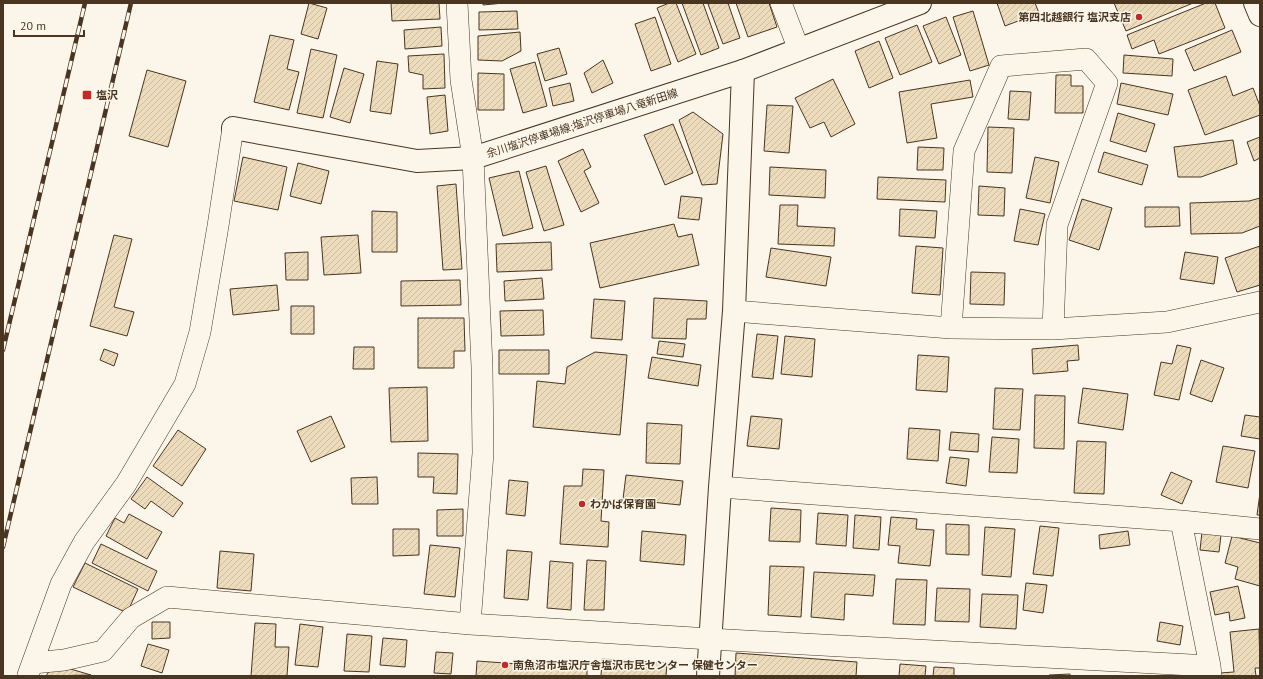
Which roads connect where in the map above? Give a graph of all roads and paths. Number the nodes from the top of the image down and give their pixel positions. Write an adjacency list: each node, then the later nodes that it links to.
1 (457, 3): 9 (street)
2 (781, 3): 6 (street)
3 (920, 3): 6 (main road, 余川塩沢停車場線;塩沢停車場八竜新田線)
4 (1255, 3): 5 (main road)
5 (1260, 15)
6 (799, 50): 7 (main road, 余川塩沢停車場線;塩沢停車場八竜新田線)
7 (743, 71): 9 (main road, 余川塩沢停車場線;塩沢停車場八竜新田線); 11 (main road)
8 (233, 128): 9 (main road, 余川塩沢停車場線;塩沢停車場八竜新田線); 19 (street)
9 (473, 158): 17 (street)
10 (1260, 302): 13 (street)
11 (734, 311): 12 (street); 14 (main road)
12 (951, 328): 13 (street); 13 (street)
13 (1053, 329)
14 (720, 487): 15 (street); 18 (main road)
15 (1181, 521): 16 (street); 20 (street)
16 (1260, 529)
17 (470, 624): 18 (street); 19 (street)
18 (710, 639): 20 (street); 21 (main road)
19 (31, 669)
20 (1211, 671)
21 (708, 676)

